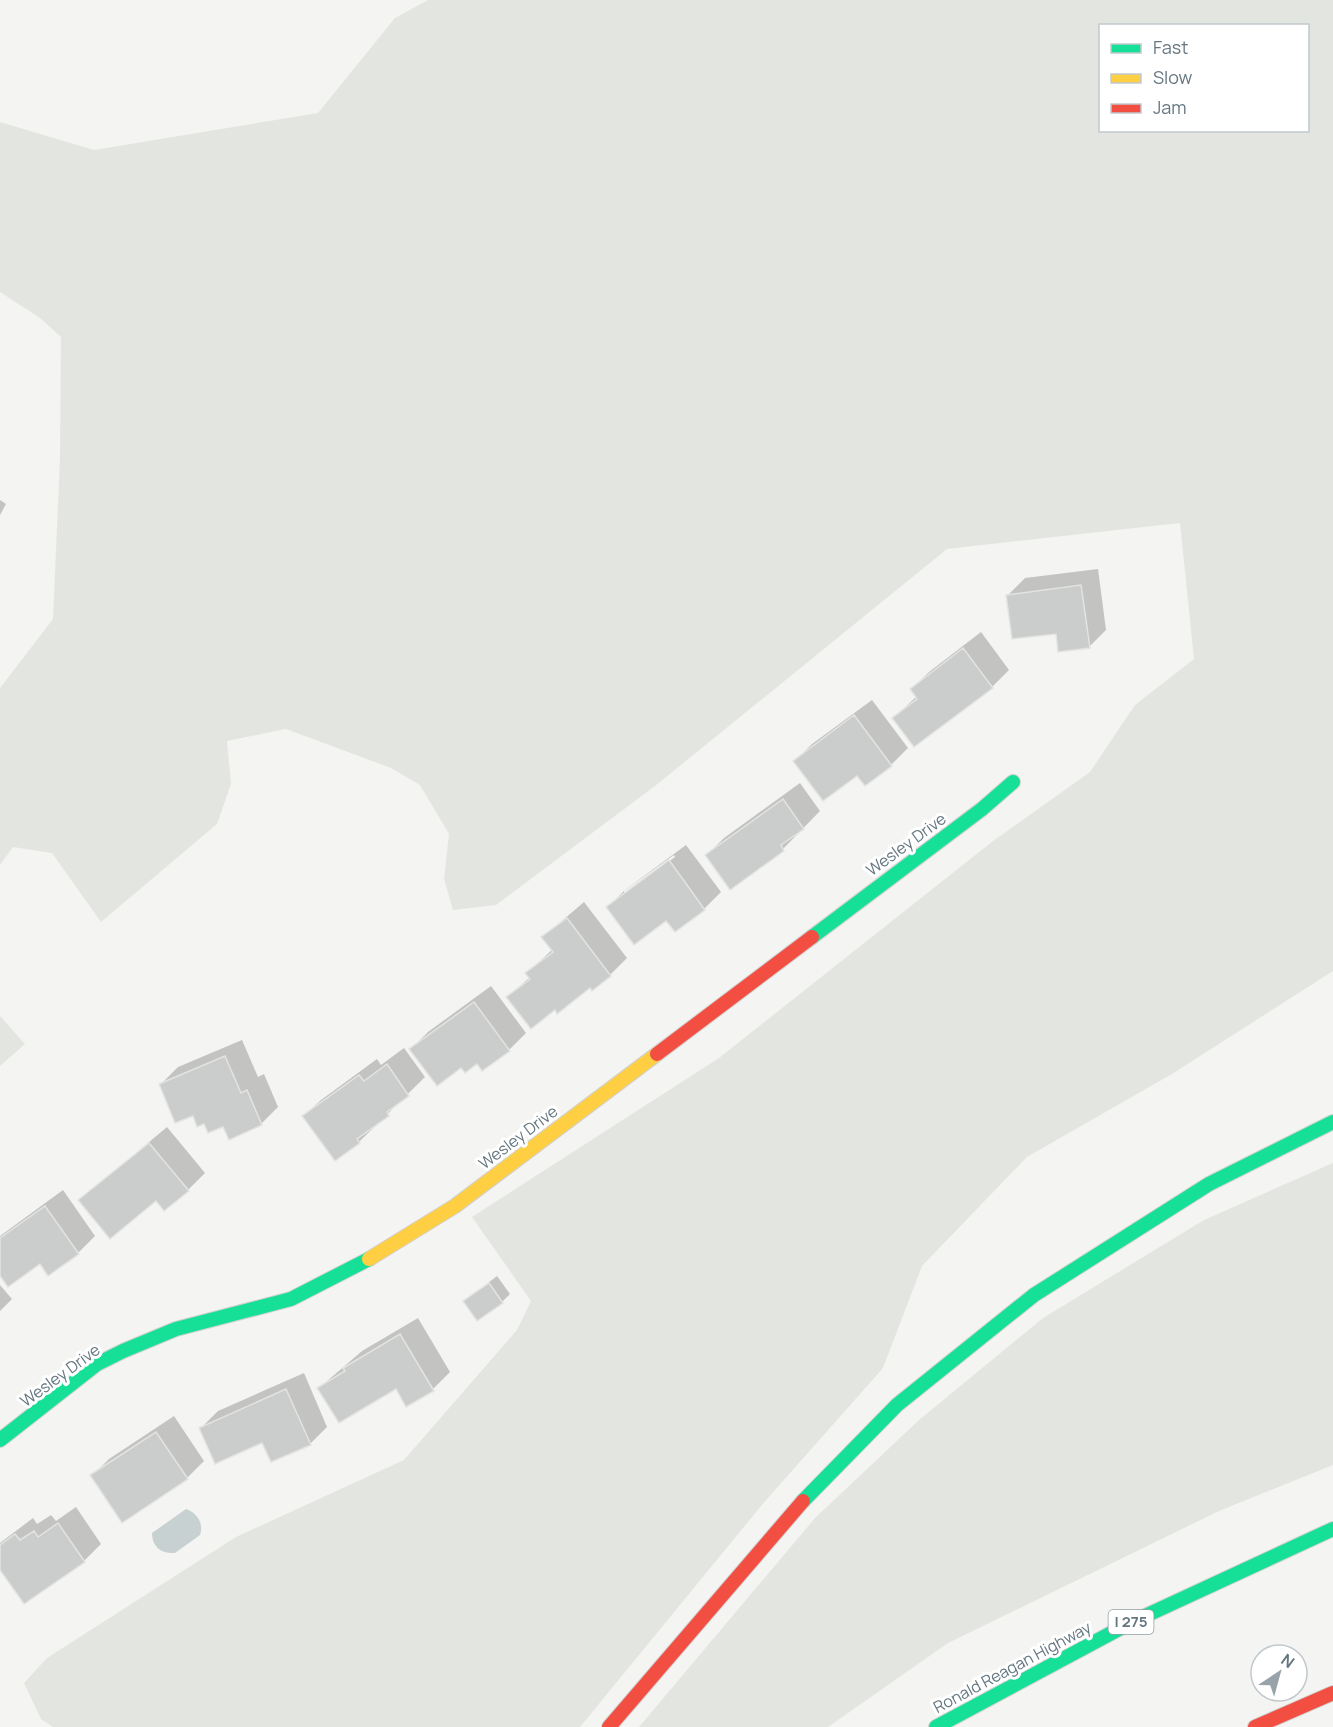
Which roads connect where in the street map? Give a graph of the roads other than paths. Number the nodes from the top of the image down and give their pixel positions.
1 (1014, 782) dead end
2 (1333, 1122) edge
3 (0, 1440) edge
4 (1333, 1529) edge
5 (1333, 1694) edge
6 (609, 1727) edge
7 (936, 1727) edge
8 (1255, 1727) edge

1 - 3 main road, Wesley Drive
2 - 6 main road
4 - 7 main road, Ronald Reagan Highway / I 275
5 - 8 main road

